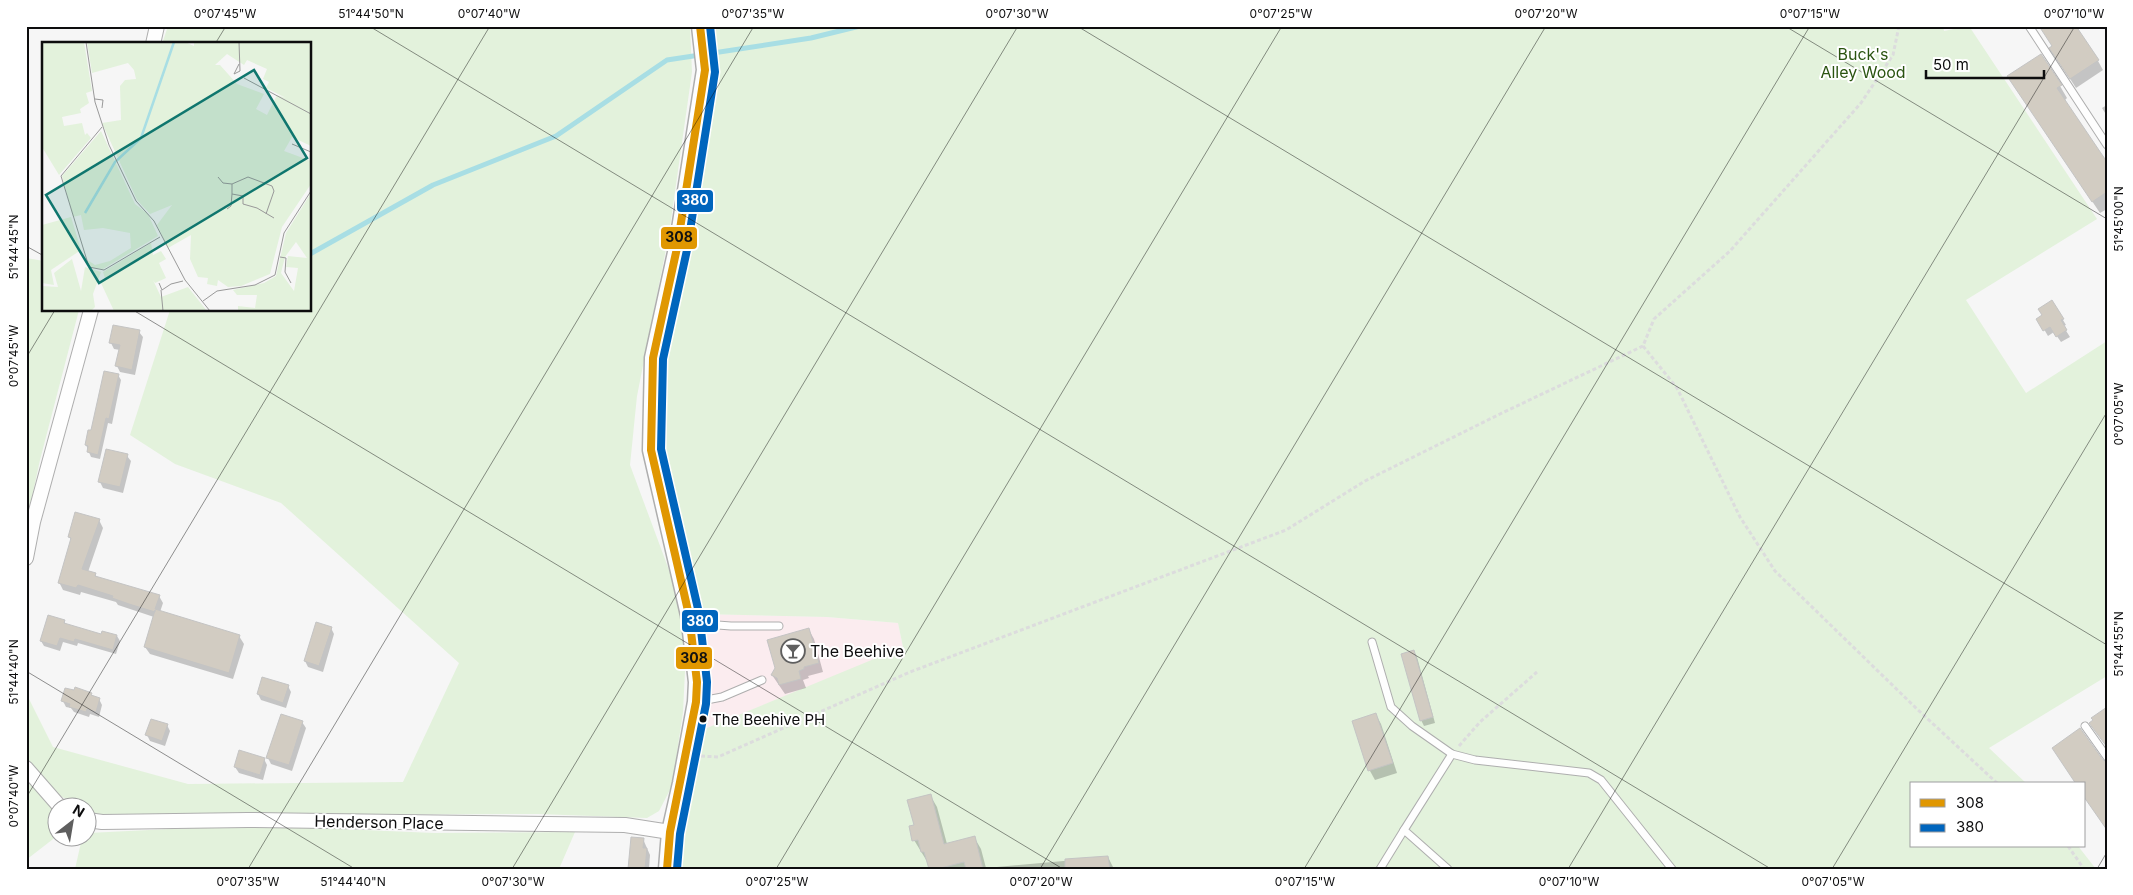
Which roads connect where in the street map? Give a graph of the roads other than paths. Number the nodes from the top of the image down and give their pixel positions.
1 (157, 26) edge
2 (700, 26) edge
3 (2029, 26) edge
4 (153, 42) edge
5 (2107, 145) edge
6 (91, 311) edge
7 (26, 558) edge
8 (690, 623) junction
9 (779, 626) dead end
10 (1372, 642) dead end
11 (762, 680) dead end
12 (696, 702) junction
13 (2085, 726) dead end
14 (1452, 754) junction
15 (2107, 757) edge
16 (26, 768) edge
17 (52, 798) edge
18 (98, 821) edge
19 (1404, 830) junction
20 (670, 832) junction
21 (667, 869) edge
22 (1380, 869) edge
23 (1448, 869) edge
24 (1672, 869) edge

1 - 4 street
2 - 8 street
3 - 5 lane
6 - 7 street
8 - 9 lane
8 - 12 street
10 - 14 lane
11 - 12 lane
12 - 20 street
13 - 15 lane
14 - 19 lane
14 - 24 lane
16 - 17 street
18 - 20 street, Henderson Place
19 - 22 lane
19 - 23 lane
20 - 21 street

